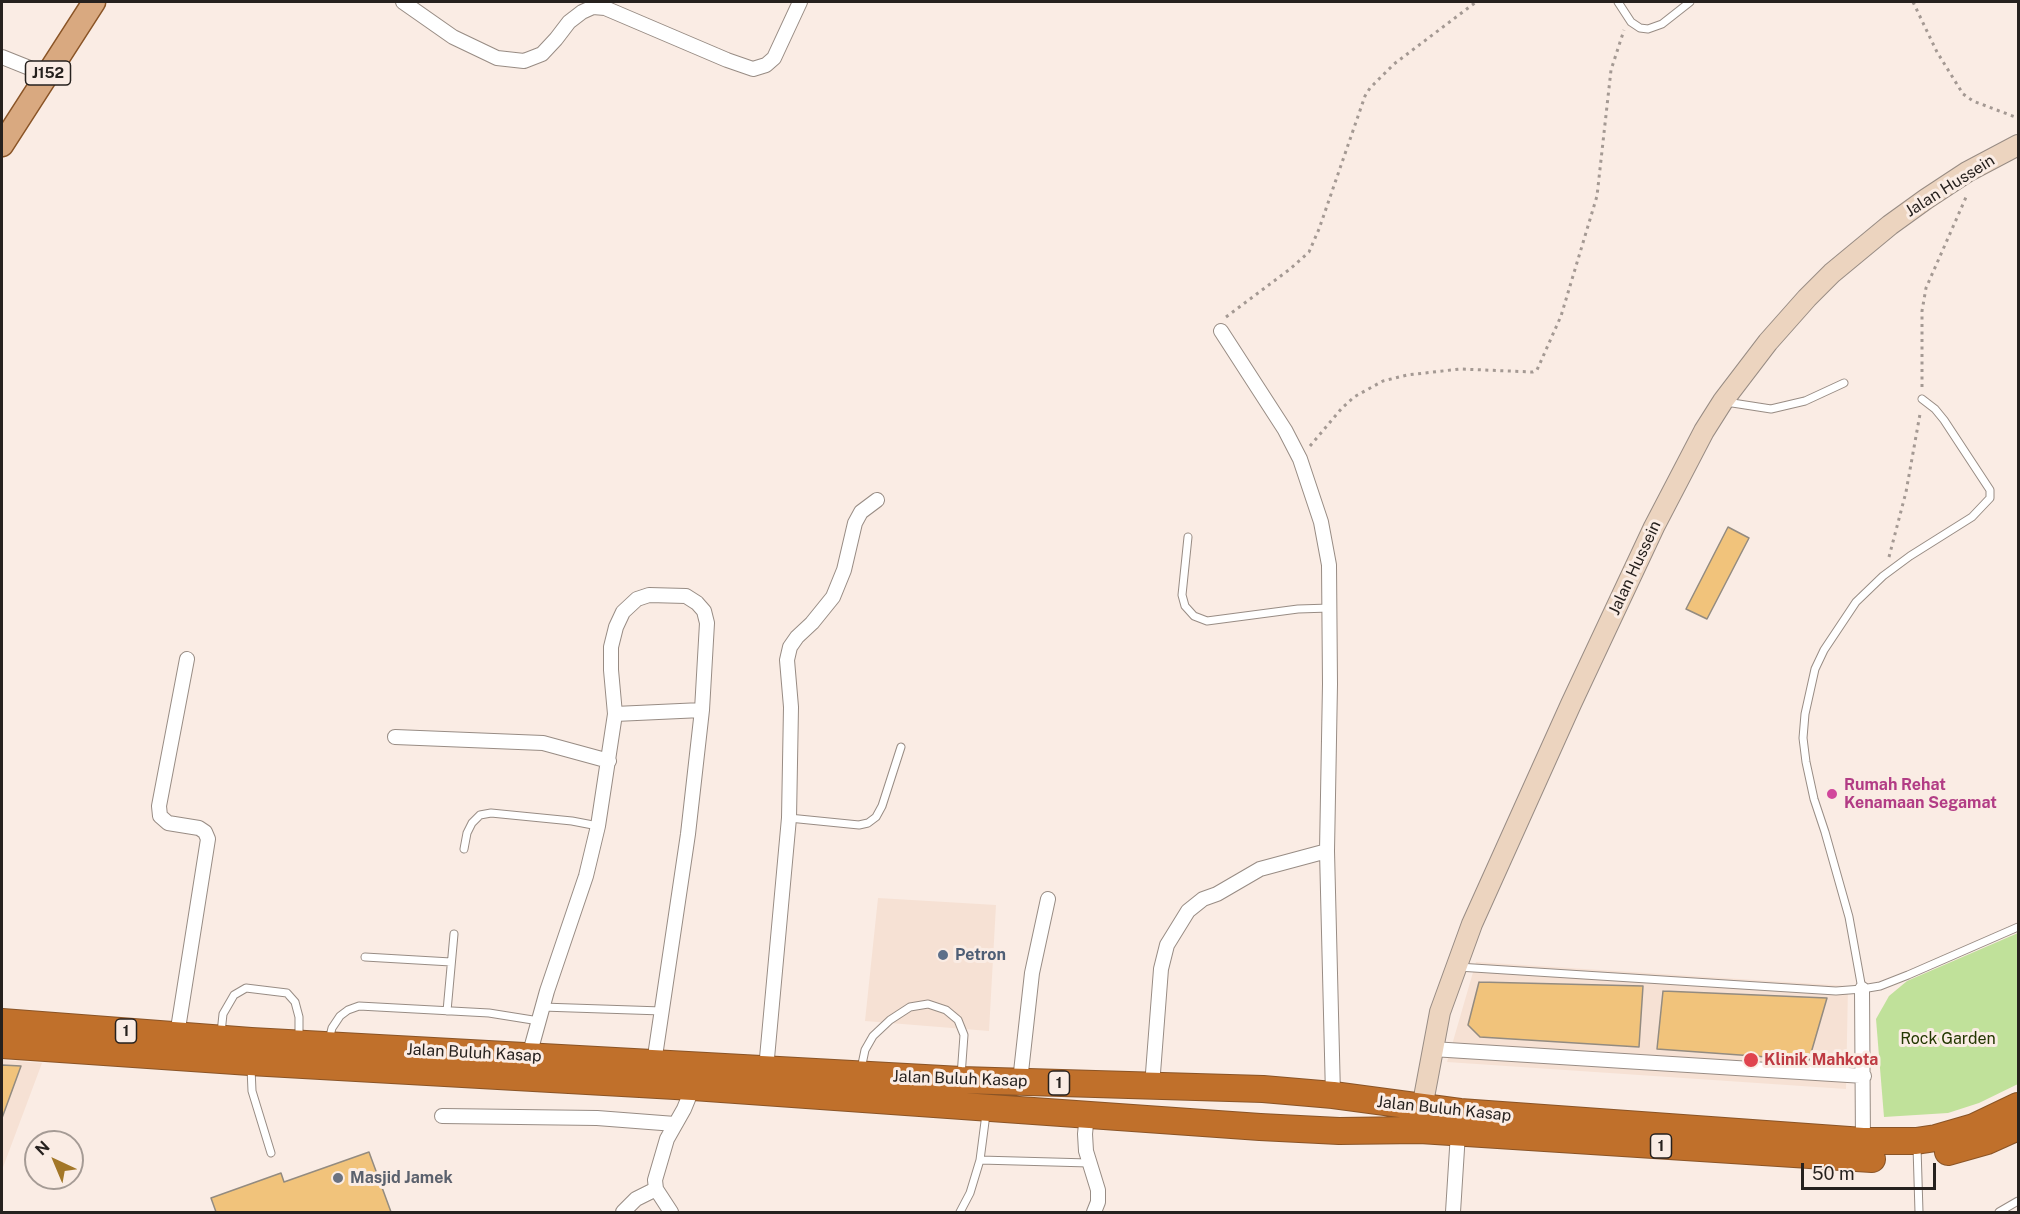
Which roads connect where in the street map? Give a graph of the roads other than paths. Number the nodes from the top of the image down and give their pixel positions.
1 (94, 2) edge
2 (403, 2) edge
3 (800, 2) edge
4 (1618, 2) edge
5 (1690, 2) edge
6 (2, 57) edge
7 (47, 75) junction
8 (2, 145) edge
9 (2019, 145) edge
10 (1221, 331) road end
11 (1844, 383) dead end
12 (1922, 399) road end
13 (1723, 401) junction
14 (877, 500) dead end
15 (1188, 537) dead end
16 (1330, 608) junction
17 (187, 659) dead end
18 (702, 710) junction
19 (615, 714) junction
20 (395, 737) dead end
21 (901, 747) dead end
22 (609, 761) junction
23 (789, 818) junction
24 (598, 826) junction
25 (464, 849) dead end
26 (1327, 851) junction
27 (1048, 899) dead end
28 (2019, 927) edge
29 (454, 934) dead end
30 (365, 957) dead end
31 (451, 962) junction
32 (1455, 967) junction
33 (1862, 989) junction
34 (447, 1011) junction
35 (662, 1011) junction
36 (540, 1014) junction
37 (2, 1022) edge
38 (177, 1035) junction
39 (220, 1038) junction
40 (299, 1043) junction
41 (2, 1045) edge
42 (328, 1045) junction
43 (1432, 1049) junction
44 (529, 1056) junction
45 (250, 1062) junction
46 (654, 1063) junction
47 (765, 1069) junction
48 (859, 1074) junction
49 (1864, 1076) junction
50 (961, 1080) junction
51 (1020, 1081) junction
52 (1152, 1086) junction
53 (693, 1087) junction
54 (1263, 1089) junction
55 (1334, 1095) junction
56 (2019, 1106) edge
57 (986, 1108) junction
58 (1422, 1108) junction
59 (1087, 1114) junction
60 (442, 1116) dead end
61 (675, 1124) junction
62 (1260, 1127) junction
63 (2019, 1127) edge
64 (1458, 1133) junction
65 (1917, 1149) junction
66 (1863, 1150) junction
67 (271, 1153) dead end
68 (980, 1160) junction
69 (1089, 1163) junction
70 (657, 1190) junction
71 (2018, 1201) edge
72 (623, 1212) edge
73 (671, 1212) edge
74 (960, 1212) edge
75 (1094, 1212) edge
76 (1453, 1212) edge
77 (1919, 1212) edge
78 (1999, 1212) edge
79 (2011, 1212) edge

1 - 7 main road, J152
2 - 3 street
4 - 5 lane
6 - 7 street
7 - 8 main road, J152
9 - 13 main road, Jalan Hussein
10 - 16 street
11 - 13 lane
12 - 33 lane
13 - 32 main road, Jalan Hussein
14 - 23 street
15 - 16 lane
16 - 26 street
17 - 38 street
18 - 19 street
18 - 19 street
18 - 35 street
19 - 22 street
20 - 22 street
21 - 23 lane
22 - 24 street
23 - 47 street
24 - 25 lane
24 - 36 street
26 - 52 street
26 - 55 street
27 - 51 street
28 - 33 lane
29 - 31 lane
30 - 31 lane
31 - 34 lane
32 - 33 lane
32 - 43 main road, Jalan Hussein
33 - 49 street
34 - 36 lane
34 - 42 lane
35 - 36 lane
35 - 46 street
36 - 44 street
37 - 38 highway, Jalan Buluh Kasap / 1
38 - 39 highway, Jalan Buluh Kasap / 1
39 - 40 highway, Jalan Buluh Kasap / 1
39 - 40 lane
40 - 42 highway, Jalan Buluh Kasap / 1
41 - 45 highway, Jalan Buluh Kasap / 1
42 - 44 highway, Jalan Buluh Kasap / 1
43 - 49 street
43 - 58 main road, Jalan Hussein
44 - 46 highway, Jalan Buluh Kasap / 1
45 - 53 highway, Jalan Buluh Kasap / 1
45 - 67 lane
46 - 47 highway, Jalan Buluh Kasap / 1
47 - 48 highway, Jalan Buluh Kasap / 1
48 - 50 highway, Jalan Buluh Kasap / 1
48 - 50 lane
49 - 66 street
50 - 51 highway, Jalan Buluh Kasap / 1
51 - 52 highway, Jalan Buluh Kasap / 1
52 - 54 highway, Jalan Buluh Kasap / 1
53 - 57 highway, Jalan Buluh Kasap / 1
53 - 61 street
54 - 55 highway, Jalan Buluh Kasap / 1
54 - 62 highway
55 - 58 highway, Jalan Buluh Kasap / 1
56 - 65 highway, Jalan Buluh Kasap / 1
57 - 59 highway, Jalan Buluh Kasap / 1
57 - 68 lane
58 - 66 highway, Jalan Buluh Kasap / 1
59 - 62 highway, Jalan Buluh Kasap / 1
59 - 69 street
60 - 61 street
61 - 70 street
62 - 64 highway, Jalan Buluh Kasap / 1
63 - 65 highway, Jalan Buluh Kasap / 1
64 - 66 highway, Jalan Buluh Kasap / 1
64 - 76 street
65 - 66 highway, Jalan Buluh Kasap / 1
65 - 77 lane
68 - 69 lane
68 - 74 lane
69 - 75 street
70 - 72 street
70 - 73 street
71 - 78 lane
71 - 79 lane

